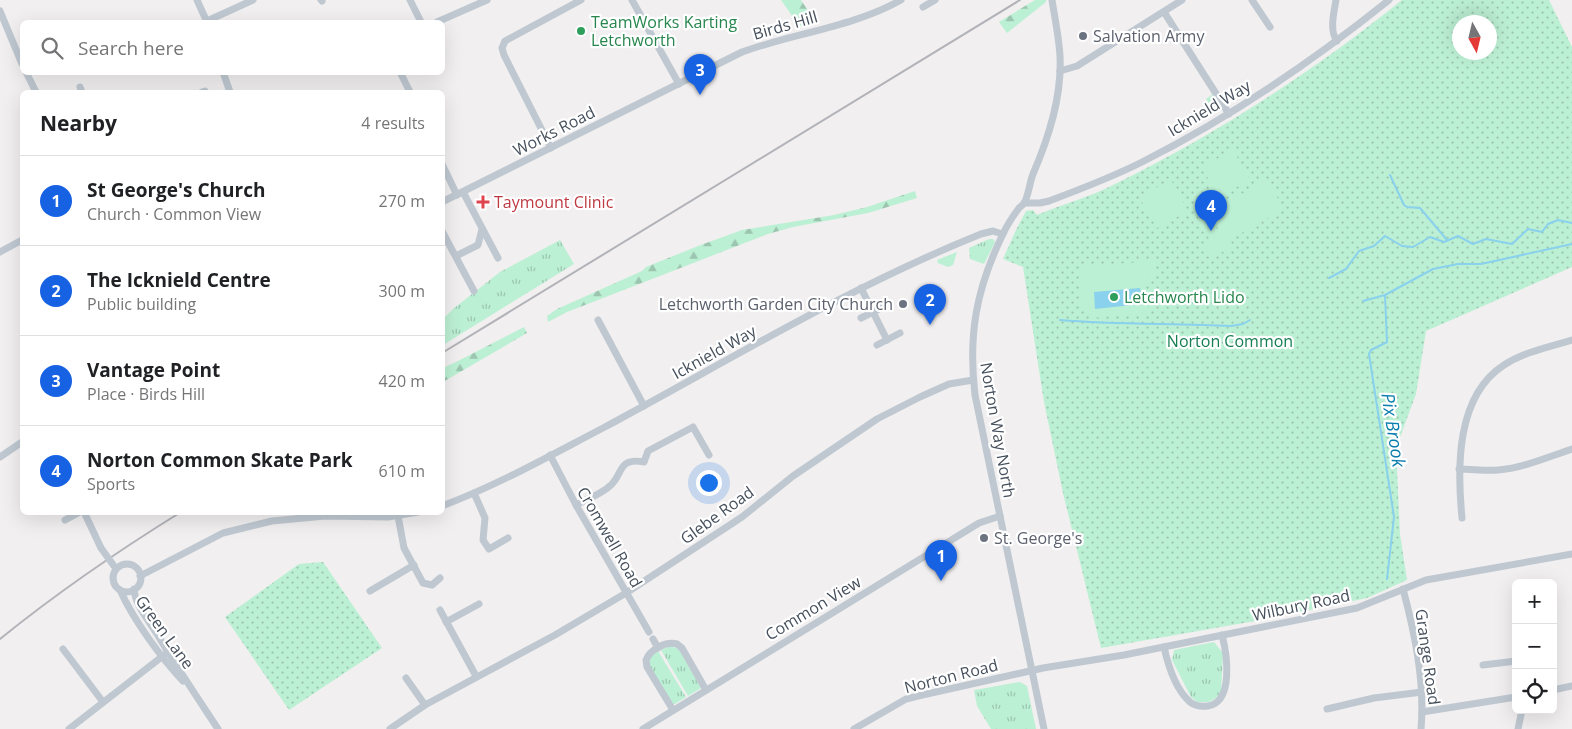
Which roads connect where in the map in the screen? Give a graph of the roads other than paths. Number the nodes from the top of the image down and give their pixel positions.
1 (197, 0) edge
2 (253, 0) edge
3 (410, 0) edge
4 (487, 0) edge
5 (581, 0) edge
6 (632, 0) edge
7 (902, 0) edge
8 (935, 0) edge
9 (1052, 0) edge
10 (1182, 0) edge
11 (1252, 0) edge
12 (1336, 0) edge
13 (1389, 0) edge
14 (923, 7) dead end
15 (0, 11) edge
16 (1164, 12) junction
17 (206, 20) edge
18 (211, 20) edge
19 (420, 20) edge
20 (442, 20) edge
21 (1270, 27) dead end
22 (1337, 41) junction
23 (20, 59) edge
24 (1060, 71) junction
25 (28, 75) edge
26 (224, 75) edge
27 (402, 75) edge
28 (679, 84) junction
29 (35, 90) edge
30 (229, 90) edge
31 (409, 90) edge
32 (1229, 114) junction
33 (551, 148) junction
34 (445, 169) edge
35 (460, 193) junction
36 (445, 200) edge
37 (1025, 202) junction
38 (482, 229) junction
39 (1002, 234) junction
40 (445, 236) edge
41 (20, 241) edge
42 (0, 252) edge
43 (456, 256) junction
44 (498, 258) dead end
45 (861, 288) junction
46 (474, 291) dead end
47 (887, 305) dead end
48 (873, 312) junction
49 (861, 318) dead end
50 (598, 320) dead end
51 (900, 333) dead end
52 (887, 340) junction
53 (1572, 340) edge
54 (877, 345) dead end
55 (973, 380) junction
56 (644, 406) junction
57 (20, 443) edge
58 (1572, 449) edge
59 (550, 455) junction
60 (709, 455) dead end
61 (0, 457) edge
62 (1459, 469) junction
63 (474, 493) junction
64 (445, 505) edge
65 (576, 506) junction
66 (74, 515) edge
67 (85, 515) edge
68 (403, 515) edge
69 (398, 516) junction
70 (1000, 516) junction
71 (1462, 518) dead end
72 (65, 520) dead end
73 (508, 538) dead end
74 (1572, 554) edge
75 (414, 565) junction
76 (115, 567) junction
77 (140, 576) junction
78 (440, 578) dead end
79 (134, 589) junction
80 (1403, 589) junction
81 (120, 590) junction
82 (370, 591) dead end
83 (626, 593) junction
84 (479, 604) dead end
85 (440, 610) dead end
86 (446, 622) junction
87 (1222, 635) junction
88 (1164, 646) junction
89 (658, 648) junction
90 (63, 649) dead end
91 (164, 654) junction
92 (1512, 661) edge
93 (1483, 665) dead end
94 (1031, 670) junction
95 (476, 676) junction
96 (406, 678) dead end
97 (1572, 686) edge
98 (1557, 689) edge
99 (706, 690) junction
100 (1422, 692) junction
101 (1512, 698) edge
102 (103, 702) junction
103 (425, 705) junction
104 (1327, 709) dead end
105 (672, 710) junction
106 (1422, 712) junction
107 (1521, 714) edge
108 (69, 729) edge
109 (218, 729) edge
110 (390, 729) edge
111 (642, 729) edge
112 (854, 729) edge
113 (1044, 729) edge
114 (1421, 729) edge
115 (1518, 729) edge

1 - 17 street
2 - 18 street
3 - 19 street
4 - 20 street
5 - 33 street
6 - 28 street
7 - 28 street, Birds Hill
8 - 14 street
9 - 24 street, Norton Way North
10 - 16 street
11 - 21 street
12 - 22 street
13 - 22 street, Icknield Way
15 - 23 street
16 - 24 street
16 - 32 street
22 - 32 street, Icknield Way
24 - 37 street, Norton Way North
25 - 29 street
26 - 30 street
27 - 31 street
28 - 33 street, Works Road
32 - 37 street, Icknield Way
33 - 35 street, Works Road
34 - 35 street
35 - 36 street, Works Road
35 - 38 street
37 - 39 street, Norton Way North
38 - 43 street
38 - 44 street
39 - 45 street, Icknield Way
39 - 55 street, Norton Way North
40 - 43 street
41 - 42 street
43 - 46 street
45 - 48 street
45 - 56 street, Icknield Way
47 - 48 street
48 - 49 street
48 - 52 street
50 - 56 street
51 - 52 street
52 - 54 street
53 - 62 street
55 - 70 street, Norton Way North
55 - 83 street, Glebe Road
56 - 59 street, Icknield Way
57 - 61 street
58 - 62 street
59 - 63 street, Icknield Way
59 - 65 street, Cromwell Road
60 - 65 street
62 - 71 street
63 - 64 street, Icknield Way
63 - 73 street
65 - 83 street, Cromwell Road
66 - 72 street
67 - 76 street, Green Lane, bridge
68 - 69 street
69 - 75 street
69 - 77 street
70 - 94 street, Norton Way North
70 - 99 street, Common View
74 - 80 street, Wilbury Road
75 - 78 street
75 - 82 street
76 - 77 street, Green Lane
76 - 81 street, Green Lane
77 - 79 street, Green Lane
79 - 81 street, Green Lane
79 - 91 street, Green Lane
80 - 87 street, Wilbury Road
80 - 100 street, Grange Road
81 - 91 street, Green Lane
83 - 89 street, Cromwell Road
83 - 95 street, Glebe Road
84 - 86 street
85 - 86 street
86 - 95 street
87 - 88 street, Wilbury Road
87 - 88 street
88 - 94 street, Wilbury Road
89 - 99 street
89 - 105 street
90 - 102 street
91 - 102 street
91 - 109 street, Green Lane
92 - 93 street
94 - 112 street, Norton Road
94 - 113 street, Norton Way North
95 - 103 street, Glebe Road
96 - 103 street
97 - 98 street
99 - 105 street, Common View
100 - 104 street
100 - 106 street, Grange Road
101 - 106 street
102 - 108 street
103 - 110 street, Glebe Road
105 - 111 street, Common View
106 - 114 street, Grange Road
107 - 115 street

